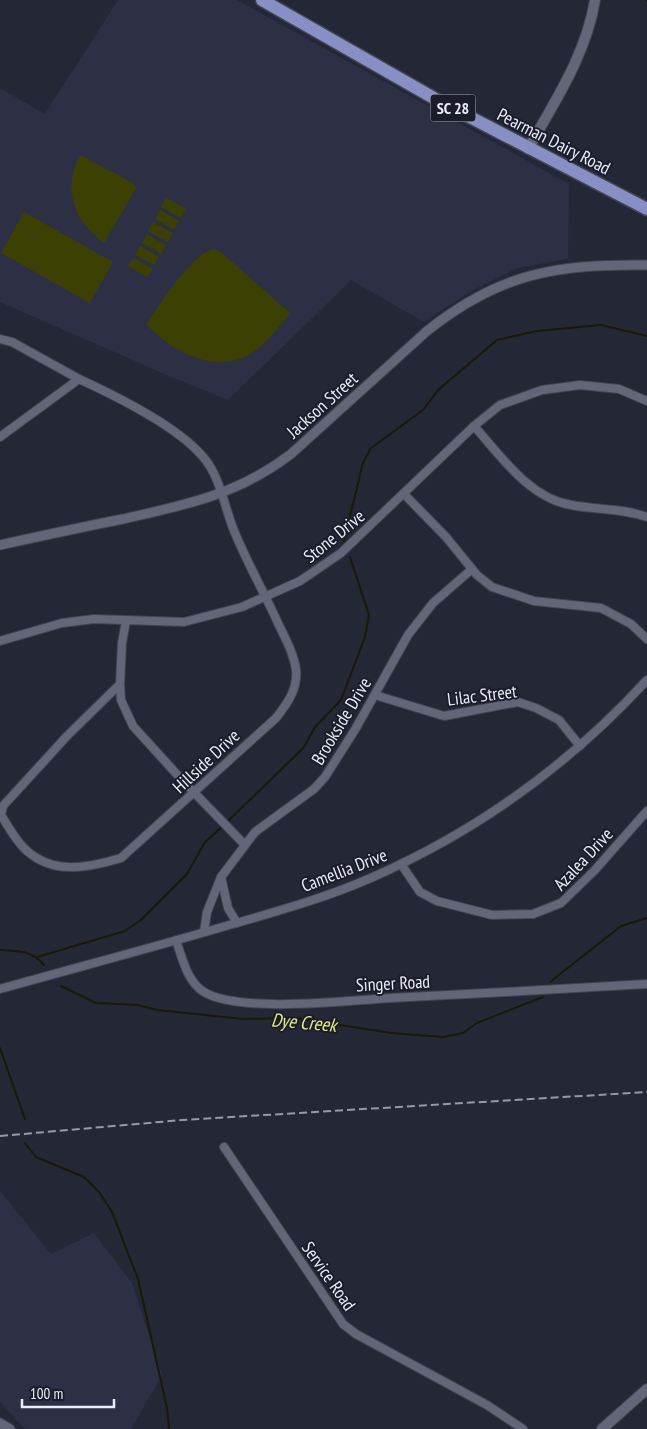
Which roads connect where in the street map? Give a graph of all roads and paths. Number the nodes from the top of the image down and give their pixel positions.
1 (262, 0) edge
2 (595, 0) edge
3 (528, 149) junction
4 (647, 209) edge
5 (647, 265) edge
6 (0, 339) edge
7 (79, 379) junction
8 (647, 401) edge
9 (474, 426) junction
10 (0, 437) edge
11 (404, 494) junction
12 (221, 495) junction
13 (647, 517) edge
14 (0, 545) edge
15 (472, 569) junction
16 (266, 596) junction
17 (126, 621) junction
18 (647, 639) edge
19 (0, 641) edge
20 (647, 680) edge
21 (120, 684) junction
22 (375, 695) junction
23 (580, 746) junction
24 (194, 792) junction
25 (647, 811) edge
26 (244, 844) junction
27 (401, 864) junction
28 (221, 876) junction
29 (237, 923) junction
30 (204, 932) junction
31 (176, 940) junction
32 (647, 984) edge
33 (0, 990) edge
34 (224, 1147) dead end
35 (647, 1389) edge
36 (0, 1422) edge
37 (10, 1429) edge
38 (523, 1429) edge
39 (602, 1429) edge

1 - 3 highway, Pearman Dairy Road / SC 28
2 - 3 main road
3 - 4 highway, Pearman Dairy Road / SC 28
5 - 12 street, Jackson Street
6 - 7 street, Hillside Drive
7 - 10 street
7 - 12 street, Hillside Drive
8 - 9 street, Stone Drive
9 - 11 street, Stone Drive
9 - 13 street
11 - 15 street
11 - 16 street, Stone Drive
12 - 14 street, Jackson Street
12 - 16 street, Hillside Drive
15 - 18 street
15 - 22 street, Brookside Drive
16 - 17 street, Stone Drive
16 - 24 street, Hillside Drive
17 - 19 street, Stone Drive
17 - 21 street
20 - 23 street, Camellia Drive
21 - 24 street
21 - 24 street, Hillside Drive
22 - 23 street, Lilac Street
22 - 26 street, Brookside Drive
23 - 27 street, Camellia Drive
24 - 26 street
25 - 27 street, Azalea Drive
26 - 28 street, Brookside Drive
27 - 29 street, Camellia Drive
28 - 29 street
28 - 30 street, Brookside Drive
29 - 30 street, Camellia Drive
30 - 31 street, Camellia Drive
31 - 32 street, Singer Road
31 - 33 street, Camellia Drive
34 - 38 street, Service Road
35 - 39 main road
36 - 37 street

